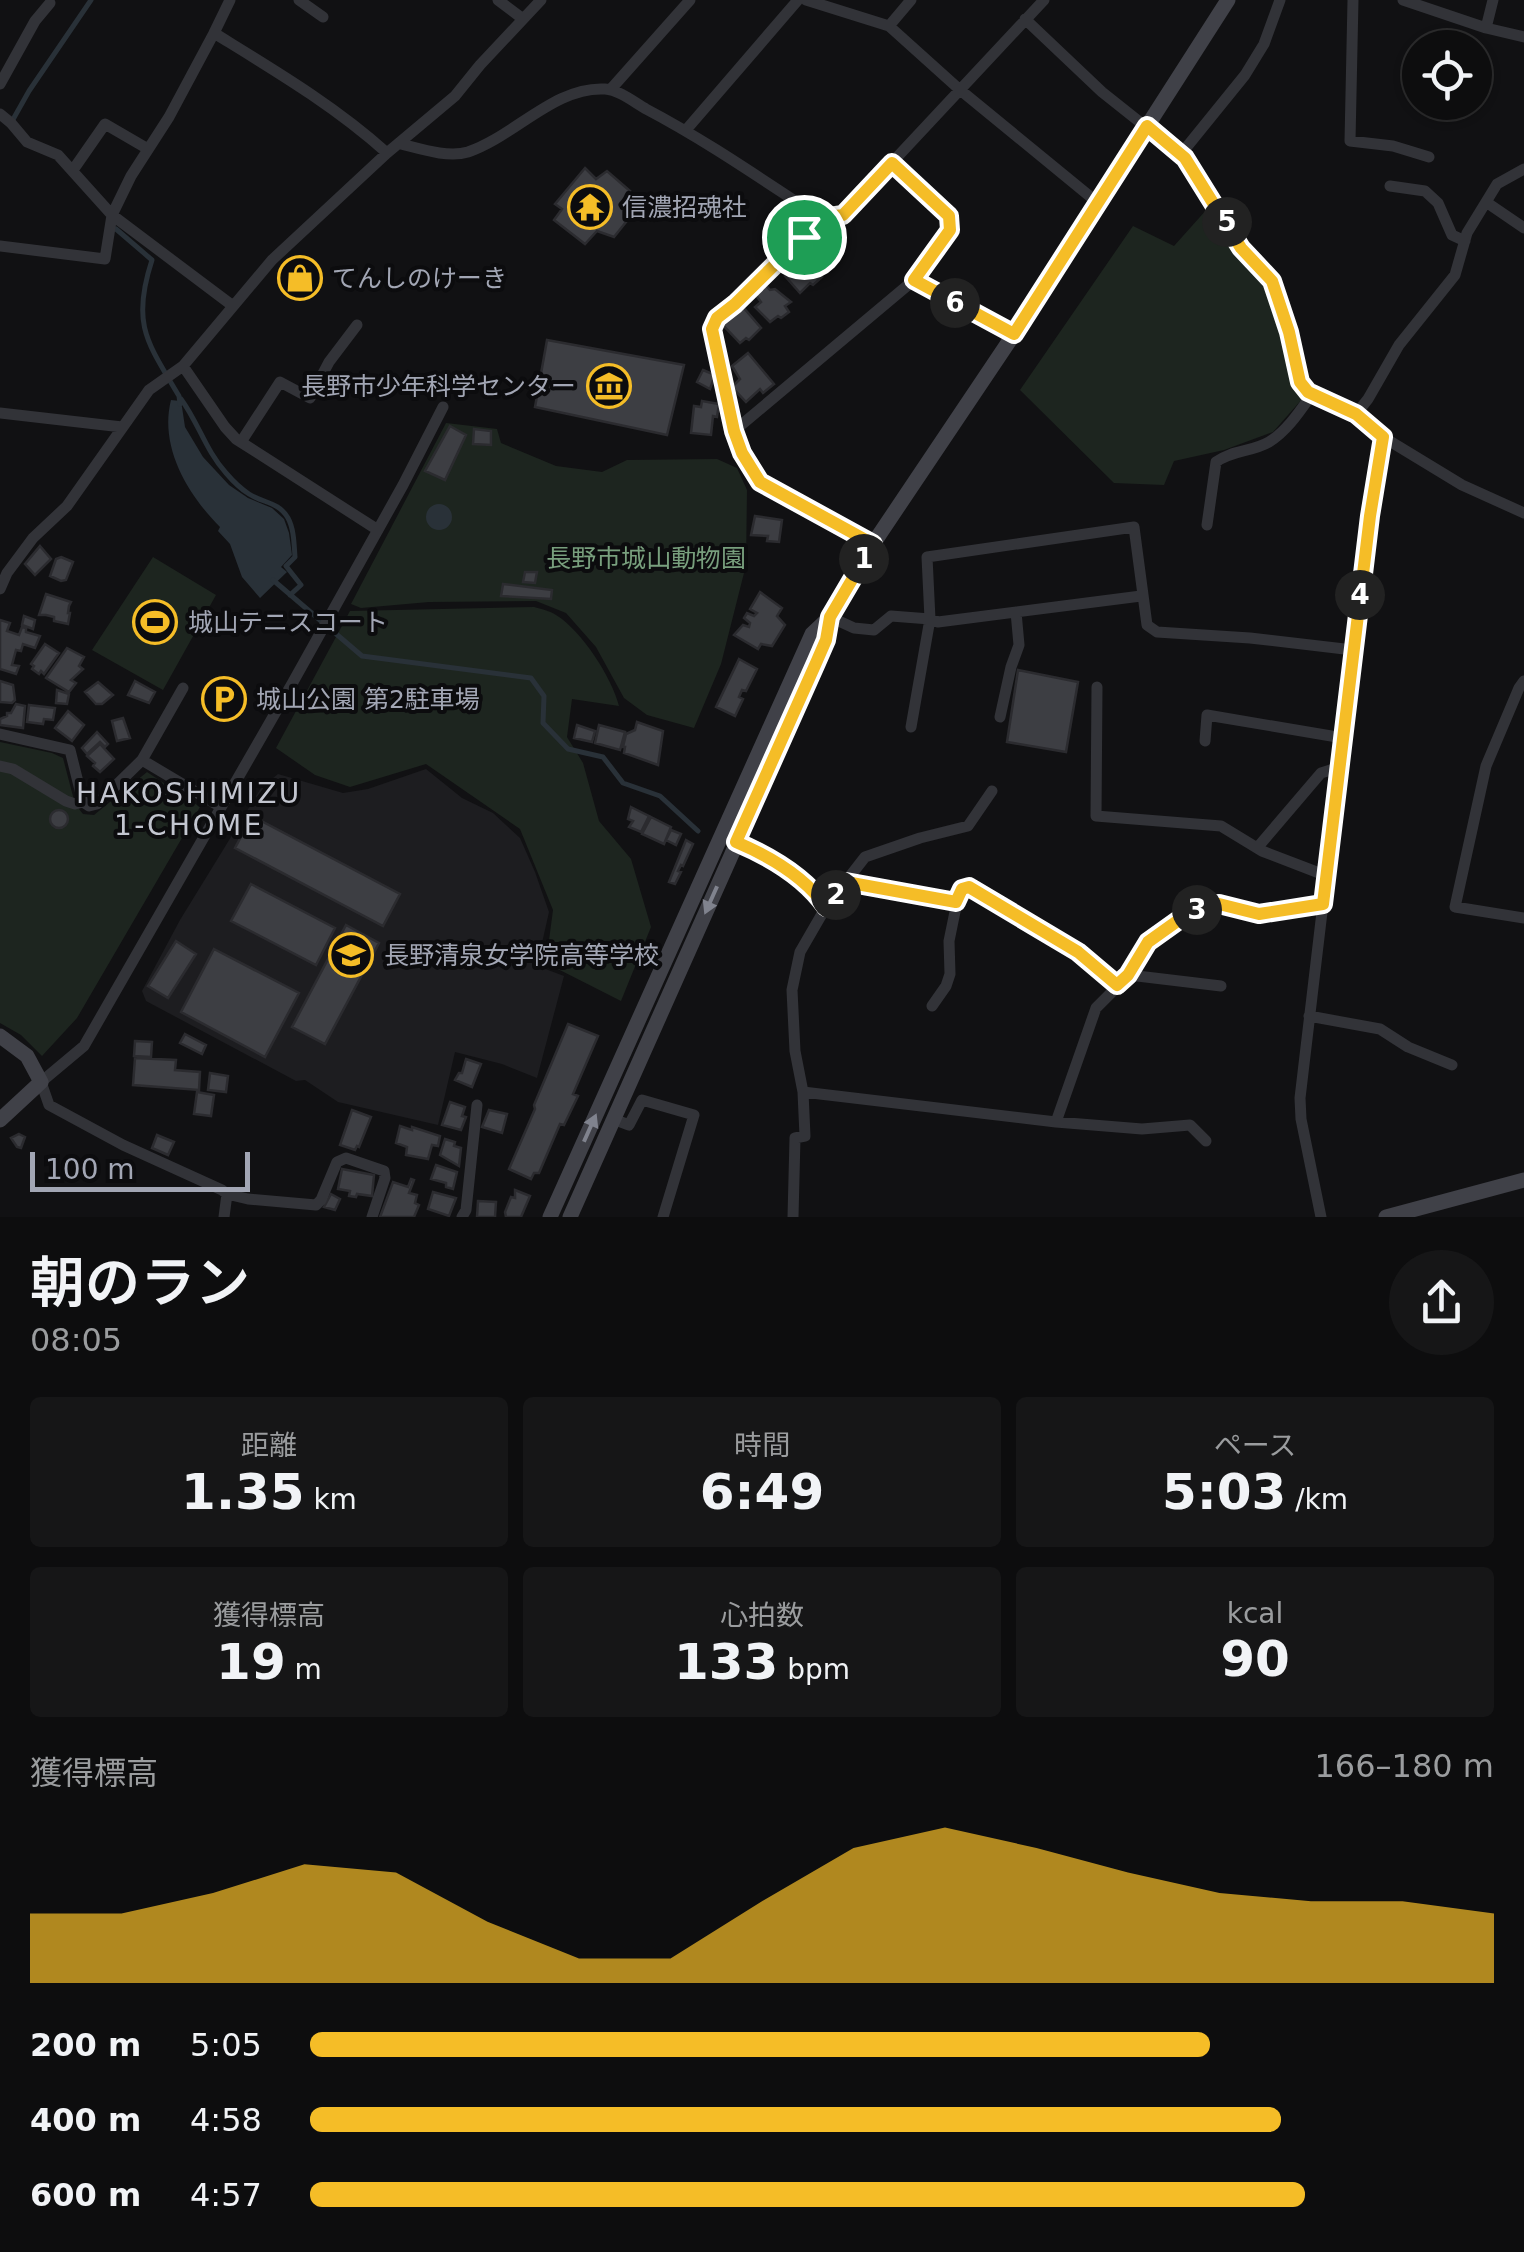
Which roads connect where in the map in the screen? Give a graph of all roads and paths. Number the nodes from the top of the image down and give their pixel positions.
1 (230, 0) edge
2 (299, 0) edge
3 (498, 0) edge
4 (542, 0) edge
5 (690, 0) edge
6 (798, 0) edge
7 (806, 0) edge
8 (911, 0) edge
9 (1044, 0) edge
10 (1228, 0) edge
11 (1280, 0) edge
12 (1353, 0) edge
13 (1403, 0) edge
14 (1493, 0) edge
15 (50, 3) dead end
16 (324, 18) dead end
17 (1025, 19) junction
18 (523, 20) junction
19 (889, 26) junction
20 (1486, 28) junction
21 (214, 33) junction
22 (1524, 38) edge
23 (0, 84) edge
24 (959, 88) junction
25 (611, 89) junction
26 (0, 114) edge
27 (1147, 126) junction
28 (686, 130) junction
29 (401, 144) junction
30 (148, 150) junction
31 (388, 154) junction
32 (1181, 154) junction
33 (1429, 157) dead end
34 (892, 163) junction
35 (1524, 169) edge
36 (73, 170) junction
37 (1390, 186) dead end
38 (1486, 202) junction
39 (1098, 203) junction
40 (112, 214) junction
41 (822, 218) junction
42 (1524, 228) edge
43 (1465, 241) junction
44 (0, 246) edge
45 (914, 280) junction
46 (232, 306) junction
47 (357, 325) dead end
48 (1014, 334) junction
49 (183, 366) junction
50 (1312, 394) junction
51 (443, 407) dead end
52 (0, 414) edge
53 (1356, 414) junction
54 (122, 428) junction
55 (734, 431) junction
56 (1383, 437) junction
57 (241, 442) junction
58 (1524, 513) edge
59 (1207, 525) dead end
60 (378, 530) junction
61 (873, 544) junction
62 (4, 572) edge
63 (0, 589) edge
64 (1141, 596) junction
65 (1016, 612) junction
66 (830, 617) junction
67 (930, 620) junction
68 (1353, 650) junction
69 (1524, 682) edge
70 (1096, 687) dead end
71 (183, 688) dead end
72 (1518, 705) edge
73 (1000, 717) dead end
74 (911, 726) dead end
75 (0, 734) edge
76 (1343, 738) junction
77 (1205, 740) dead end
78 (142, 760) junction
79 (0, 766) edge
80 (1340, 767) junction
81 (992, 792) dead end
82 (83, 802) junction
83 (222, 807) junction
84 (736, 842) junction
85 (1257, 848) junction
86 (1326, 876) junction
87 (846, 882) junction
88 (956, 902) junction
89 (1323, 904) junction
90 (826, 907) junction
91 (1524, 918) edge
92 (1128, 975) junction
93 (1117, 985) junction
94 (1221, 986) dead end
95 (932, 1006) dead end
96 (1310, 1016) junction
97 (0, 1036) edge
98 (1452, 1065) dead end
99 (41, 1082) junction
100 (803, 1092) junction
101 (478, 1105) dead end
102 (614, 1119) junction
103 (0, 1120) edge
104 (1056, 1122) junction
105 (1206, 1141) dead end
106 (1524, 1180) edge
107 (227, 1194) junction
108 (224, 1217) edge
109 (372, 1217) edge
110 (462, 1217) edge
111 (550, 1217) edge
112 (570, 1217) edge
113 (664, 1217) edge
114 (793, 1217) edge
115 (1321, 1217) edge
116 (1386, 1217) edge

1 - 21 street
2 - 16 street
3 - 18 street
4 - 18 street
5 - 25 street
6 - 28 street
7 - 19 street
8 - 19 street
9 - 17 street
10 - 27 street
11 - 32 street
12 - 33 street
13 - 20 street
14 - 20 street
15 - 23 street
17 - 24 street
17 - 27 street
18 - 29 street
19 - 24 street
20 - 22 street
21 - 30 street
21 - 31 street
24 - 34 street
24 - 39 street
25 - 28 street
25 - 29 street
26 - 36 street
27 - 32 street
27 - 39 street
28 - 41 street
29 - 31 street
30 - 36 street
30 - 40 street
31 - 46 street
32 - 50 street
34 - 41 street
34 - 45 street
35 - 38 street
36 - 40 street
37 - 43 street
38 - 42 street
38 - 43 street
39 - 48 street
40 - 44 street
40 - 46 street
41 - 55 street
43 - 53 street
45 - 48 street
45 - 55 street
46 - 49 street
47 - 57 street
48 - 61 street
49 - 54 street
49 - 57 street
50 - 53 street
50 - 59 street
51 - 60 street
52 - 54 street
53 - 56 street
54 - 62 street
55 - 61 street
56 - 58 street
56 - 68 street
57 - 60 street
60 - 83 street
61 - 66 street
62 - 63 street
64 - 65 street
64 - 67 street
64 - 68 street
65 - 67 street
65 - 73 street
66 - 67 street
66 - 84 street
111 -> 66 street
67 - 74 street
68 - 76 street
69 - 72 street
70 - 85 street
71 - 78 street
72 - 91 street
75 - 82 street
76 - 77 street
76 - 80 street
78 - 82 street
78 - 83 street
79 - 82 street
80 - 85 street
80 - 86 street
81 - 87 street
83 - 99 street
84 - 90 street
84 -> 102 street
85 - 86 street
86 - 89 street
87 - 88 street
87 - 90 street
88 - 93 street
88 - 95 street
89 - 92 street
89 - 96 street
90 - 100 street
92 - 93 street
92 - 94 street
93 - 104 street
96 - 98 street
96 - 115 street
97 - 99 street
99 - 103 street
99 - 107 street
100 - 104 street
100 - 114 street
101 - 110 street
102 - 112 street
102 - 113 street
104 - 105 street
106 - 116 street
107 - 108 street
107 - 109 street

